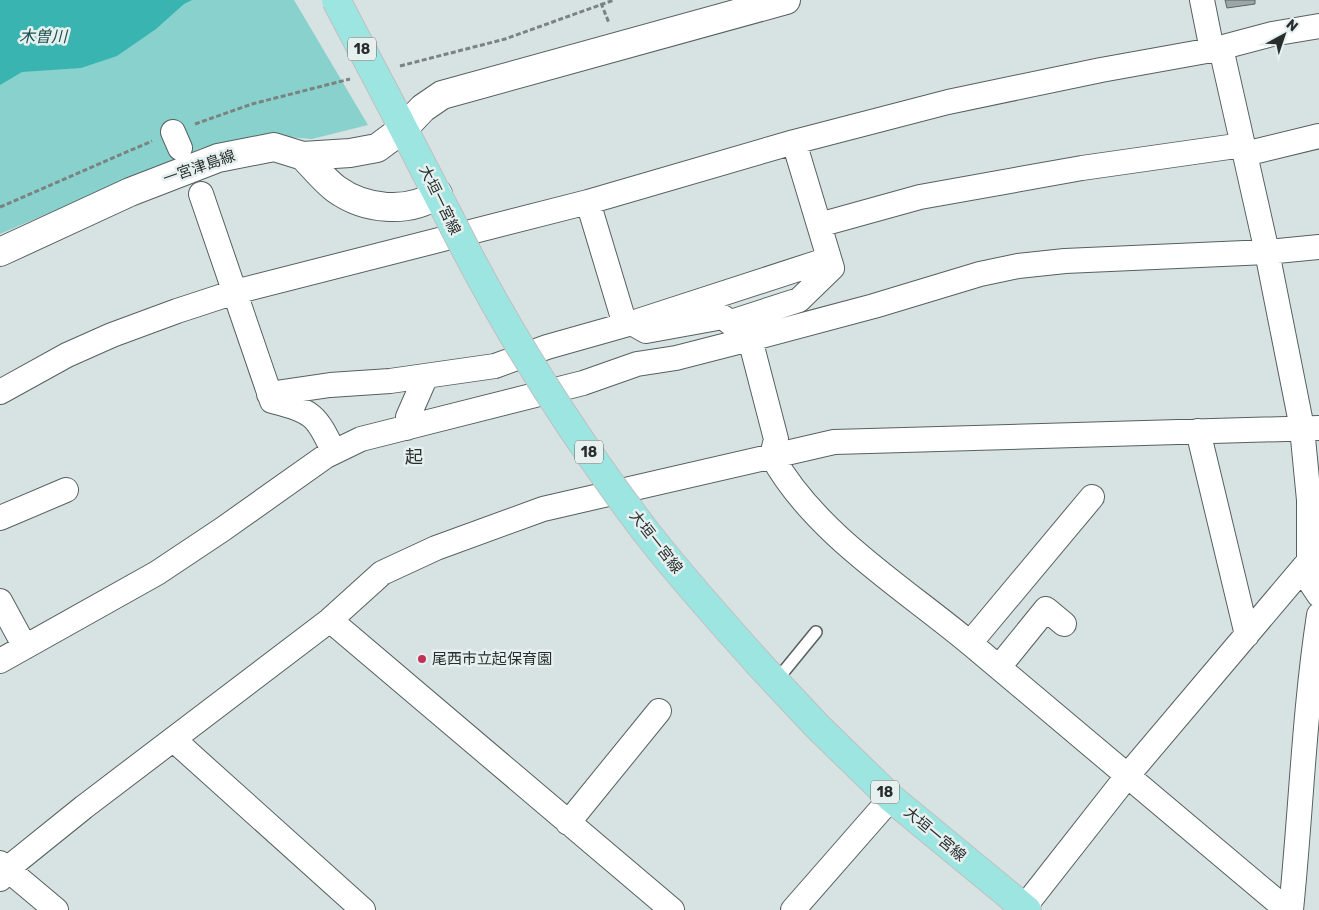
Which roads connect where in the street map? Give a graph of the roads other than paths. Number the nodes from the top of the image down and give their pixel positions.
1 (336, 0) edge
2 (786, 0) edge
3 (1202, 0) edge
4 (1319, 26) edge
5 (1216, 49) junction
6 (404, 128) junction
7 (1319, 136) edge
8 (794, 142) junction
9 (1244, 149) junction
10 (303, 156) junction
11 (200, 194) dead end
12 (438, 194) junction
13 (588, 202) junction
14 (819, 225) junction
15 (1319, 247) edge
16 (0, 252) edge
17 (1267, 252) junction
18 (830, 259) junction
19 (235, 292) junction
20 (731, 322) junction
21 (632, 324) junction
22 (750, 340) junction
23 (426, 376) junction
24 (0, 392) edge
25 (269, 394) junction
26 (407, 428) junction
27 (1310, 428) edge
28 (1198, 432) junction
29 (334, 452) junction
30 (772, 456) junction
31 (66, 490) dead end
32 (1092, 497) dead end
33 (0, 518) edge
34 (1309, 560) junction
35 (1319, 595) edge
36 (0, 601) edge
37 (1319, 615) edge
38 (330, 620) junction
39 (1064, 624) dead end
40 (816, 632) dead end
41 (1247, 635) junction
42 (970, 643) junction
43 (24, 647) junction
44 (0, 661) edge
45 (999, 667) junction
46 (767, 673) junction
47 (659, 711) dead end
48 (174, 740) junction
49 (1128, 774) junction
50 (891, 798) junction
51 (568, 823) junction
52 (2, 871) edge
53 (1025, 909) edge
54 (56, 910) edge
55 (363, 910) edge
56 (672, 910) edge
57 (793, 910) edge
58 (1289, 910) edge

1 - 6 main road, 大垣一宮線 / 18, bridge
2 - 6 main road, 一宮津島線
3 - 5 street
4 - 5 street
5 - 8 street
5 - 9 street
6 - 10 main road, 一宮津島線
6 - 12 main road, 大垣一宮線 / 18
7 - 9 street
8 - 13 street
8 - 14 street
9 - 14 street
9 - 17 street
10 - 12 main road
10 - 16 main road, 一宮津島線
11 - 19 street
12 - 46 main road, 大垣一宮線 / 18, bridge
13 - 19 street
13 - 21 street
14 - 18 street
15 - 17 street
17 - 22 street
17 - 27 street
18 - 20 street
18 - 21 street
19 - 24 street
19 - 25 street
20 - 21 street
20 - 22 street
21 - 23 street
22 - 26 street
22 - 30 street
23 - 25 street
23 - 26 street
25 - 29 street
26 - 29 street
27 - 28 street
27 - 34 street
28 - 30 street
28 - 41 street
29 - 43 street
30 - 38 street
30 - 42 street
31 - 33 street
32 - 42 street
34 - 35 street
34 - 41 street
36 - 43 street
37 - 58 street
38 - 48 street
38 - 51 street
39 - 45 street
40 - 46 lane
41 - 49 street
42 - 45 street
43 - 44 street
45 - 49 street
46 - 50 main road, 大垣一宮線 / 18
47 - 51 street
48 - 52 street
48 - 55 street
49 - 53 street
49 - 58 street
50 - 53 main road, 大垣一宮線 / 18
50 - 57 street
51 - 56 street
52 - 54 street

